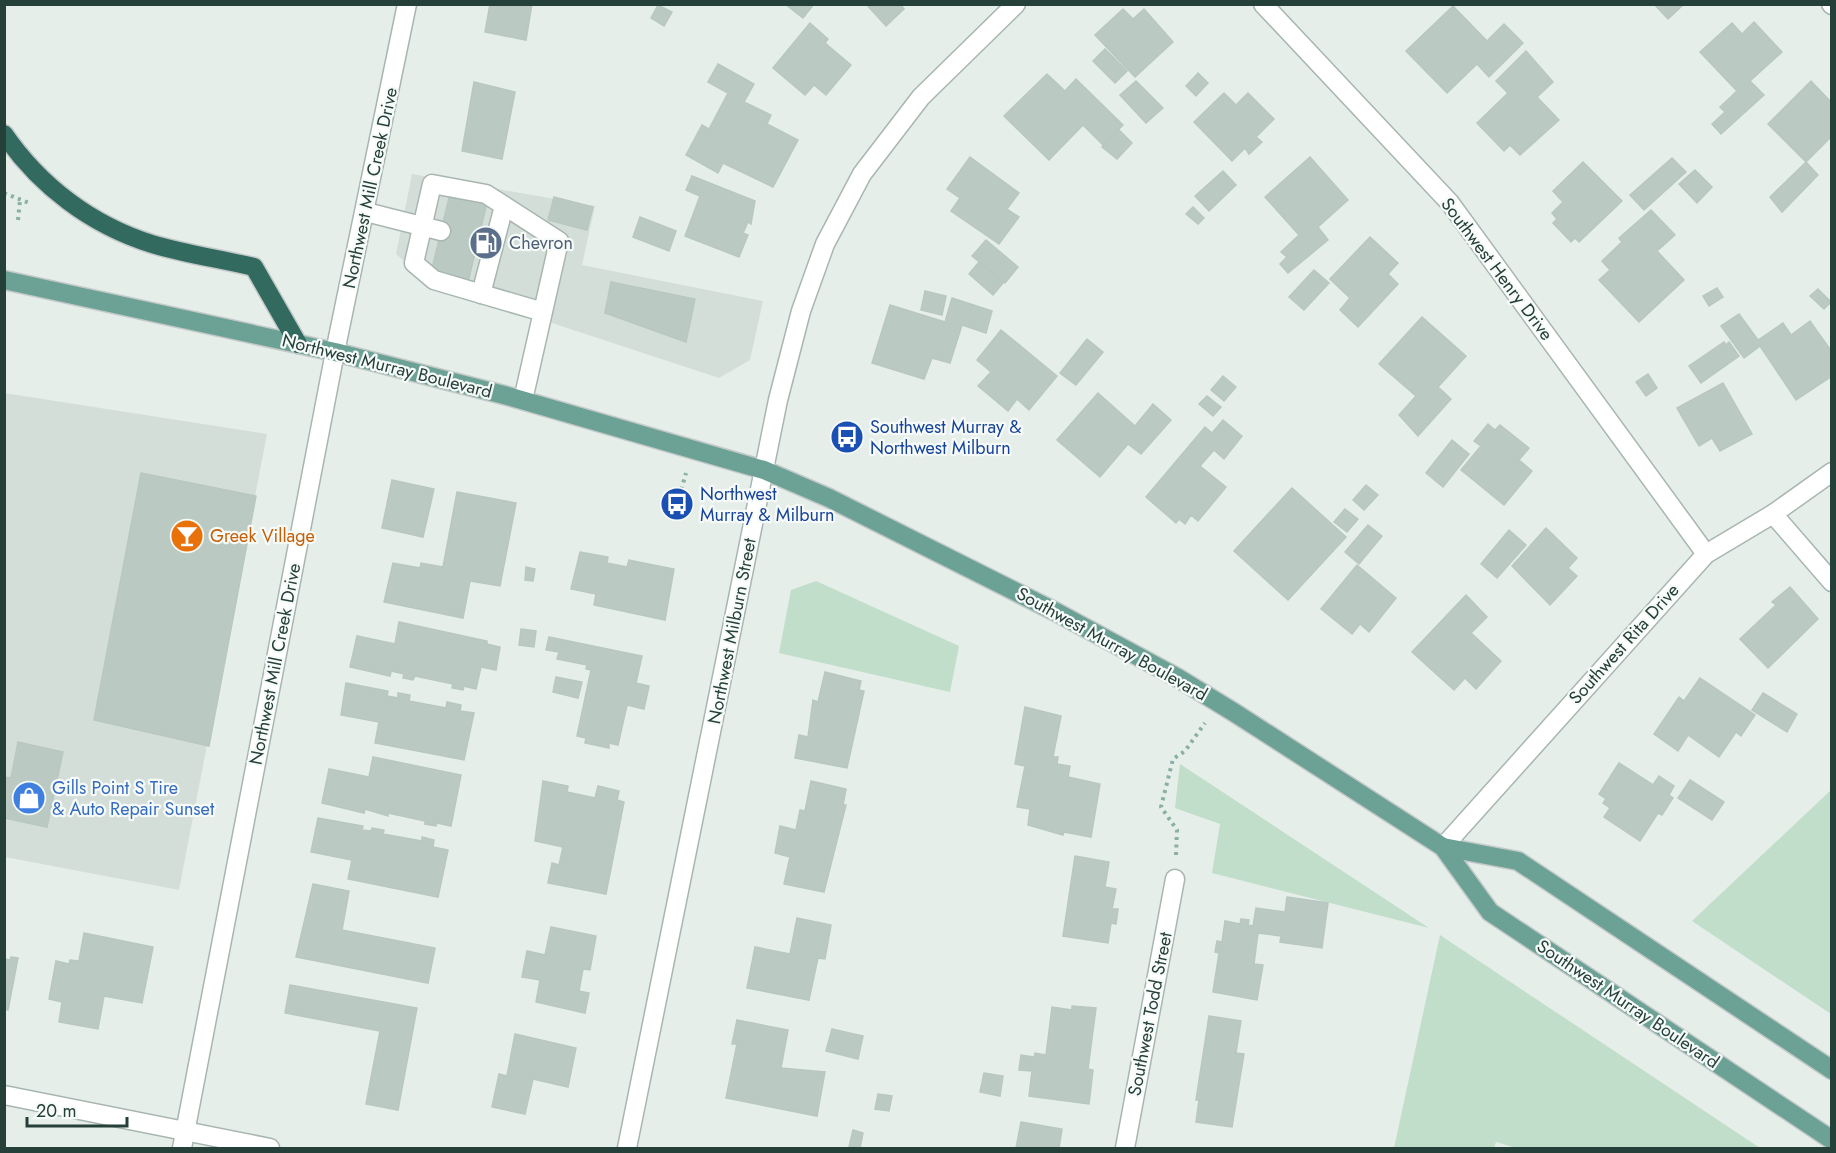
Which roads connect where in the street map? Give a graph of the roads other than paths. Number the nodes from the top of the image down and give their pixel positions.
1 (407, 4) edge
2 (1016, 4) edge
3 (1263, 4) edge
4 (4, 134) edge
5 (504, 206) junction
6 (366, 212) junction
7 (423, 225) junction
8 (441, 231) dead end
9 (4, 280) edge
10 (481, 294) junction
11 (543, 312) junction
12 (298, 344) junction
13 (335, 352) junction
14 (523, 400) junction
15 (764, 471) junction
16 (1832, 472) edge
17 (1773, 514) junction
18 (1706, 554) junction
19 (1832, 582) edge
20 (1443, 847) junction
21 (1175, 879) road end
22 (1832, 1070) edge
23 (4, 1095) edge
24 (183, 1140) edge
25 (1832, 1140) edge
26 (270, 1149) edge
27 (627, 1149) edge
28 (1125, 1149) edge

1 - 6 street, Northwest Mill Creek Drive
2 - 15 street, Northwest Milburn Street
3 - 18 street, Southwest Henry Drive
4 - 12 highway
5 - 7 street
5 - 10 street
5 - 11 street
6 - 7 street
6 - 13 street, Northwest Mill Creek Drive
7 - 8 street
7 - 10 street
9 - 12 main road, Northwest Murray Boulevard
10 - 11 street
11 - 14 street
12 - 13 main road, Northwest Murray Boulevard
13 - 14 main road, Northwest Murray Boulevard
13 - 24 street, Northwest Mill Creek Drive
14 - 15 main road, Northwest Murray Boulevard
15 - 20 main road, Southwest Murray Boulevard
15 - 27 street, Northwest Milburn Street
16 - 17 street, Southwest Rita Drive
17 - 18 street, Southwest Rita Drive
17 - 19 street
18 - 20 street, Southwest Rita Drive
20 - 22 main road, Southwest Murray Boulevard
20 - 25 main road, Southwest Murray Boulevard
21 - 28 street, Southwest Todd Street
23 - 24 street
24 - 26 street

